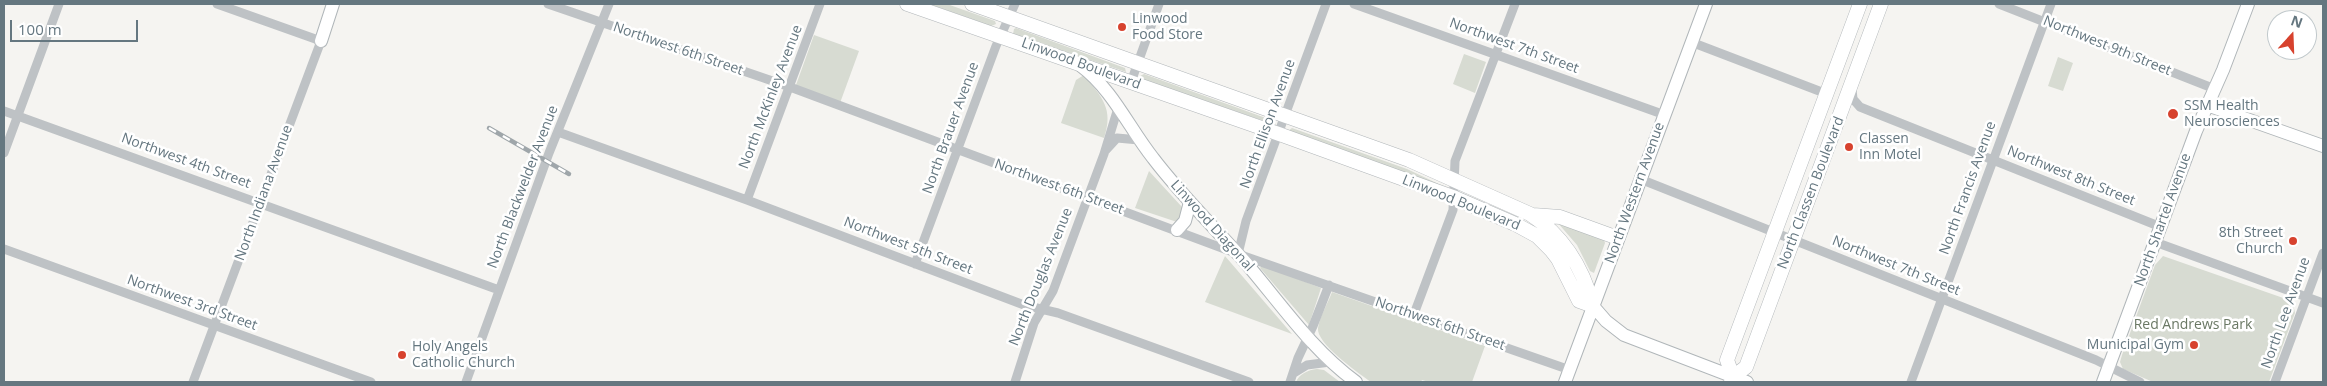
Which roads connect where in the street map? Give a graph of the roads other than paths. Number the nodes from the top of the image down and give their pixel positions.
1 (59, 4) edge
2 (217, 4) edge
3 (333, 4) edge
4 (548, 4) edge
5 (609, 4) edge
6 (820, 4) edge
7 (908, 4) edge
8 (972, 4) edge
9 (1015, 4) edge
10 (1159, 4) edge
11 (1326, 4) edge
12 (1354, 4) edge
13 (1515, 4) edge
14 (1706, 4) edge
15 (1860, 4) edge
16 (1881, 4) edge
17 (1999, 4) edge
18 (2050, 4) edge
19 (2248, 4) edge
20 (1009, 17) junction
21 (2044, 21) junction
22 (602, 23) junction
23 (1000, 36) junction
24 (320, 41) junction
25 (1691, 42) junction
26 (1496, 54) junction
27 (1078, 63) junction
28 (1137, 63) junction
29 (1131, 82) junction
30 (1852, 84) junction
31 (790, 87) junction
32 (2215, 89) junction
33 (1827, 94) junction
34 (2207, 105) junction
35 (1860, 107) junction
36 (1118, 108) junction
37 (4, 110) edge
38 (1841, 114) junction
39 (17, 115) junction
40 (1665, 115) junction
41 (1285, 116) junction
42 (558, 132) junction
43 (1279, 134) junction
44 (1139, 140) junction
45 (2323, 146) edge
46 (957, 151) junction
47 (4, 153) edge
48 (1104, 154) junction
49 (1994, 160) junction
50 (1453, 179) junction
51 (1640, 179) junction
52 (1086, 197) junction
53 (1453, 197) junction
54 (747, 200) junction
55 (1190, 202) junction
56 (260, 203) junction
57 (1530, 214) junction
58 (2161, 227) junction
59 (1177, 230) junction
60 (1775, 233) junction
61 (1618, 238) junction
62 (1793, 240) junction
63 (2155, 242) junction
64 (4, 249) edge
65 (2323, 253) edge
66 (1238, 254) junction
67 (915, 264) junction
68 (1329, 284) junction
69 (499, 290) junction
70 (2307, 297) junction
71 (1942, 299) junction
72 (2323, 303) edge
73 (1593, 306) junction
74 (1042, 309) junction
75 (1414, 314) junction
76 (214, 326) junction
77 (1308, 337) junction
78 (1330, 362) junction
79 (2108, 367) junction
80 (1570, 370) junction
81 (1294, 373) junction
82 (1732, 380) edge
83 (193, 382) edge
84 (371, 382) edge
85 (466, 382) edge
86 (1015, 382) edge
87 (1249, 382) edge
88 (1290, 382) edge
89 (1356, 382) edge
90 (1565, 382) edge
91 (1747, 382) edge
92 (1911, 382) edge
93 (2103, 382) edge
94 (2140, 382) edge
95 (2275, 382) edge

1 - 39 street
2 - 24 street
3 - 24 main road, North Indiana Avenue
4 - 22 street, Northwest 6th Street
5 - 22 street, North Blackwelder Avenue
6 - 31 street, North McKinley Avenue
7 - 23 main road, Linwood Boulevard
8 - 20 main road, Linwood Boulevard
9 - 20 street, North Brauer Avenue
10 - 28 street
11 - 41 street, North Ellison Avenue
12 - 26 street, Northwest 7th Street
13 - 26 street
14 - 25 main road, North Western Avenue
15 - 33 main road, North Classen Boulevard
16 - 30 main road, North Classen Boulevard
17 - 21 street, Northwest 9th Street
18 - 21 street, North Francis Avenue
19 - 32 main road, North Shartel Avenue
20 - 23 street, North Brauer Avenue
20 - 28 main road, Linwood Boulevard
21 - 32 street, Northwest 9th Street
21 - 49 street, North Francis Avenue
22 - 31 street, Northwest 6th Street
22 - 42 street, North Blackwelder Avenue
23 - 27 main road, Linwood Boulevard
23 - 46 street, North Brauer Avenue
24 - 56 street, North Indiana Avenue
25 - 33 street
25 - 40 main road, North Western Avenue
26 - 40 street, Northwest 7th Street
26 - 50 street
27 - 29 main road, Linwood Boulevard
27 - 36 main road, Linwood Diagonal
28 - 29 street
28 - 41 main road, Linwood Boulevard
29 - 43 main road, Linwood Boulevard
30 - 35 street
30 - 38 main road, North Classen Boulevard
31 - 46 street, Northwest 6th Street
31 - 54 street, North McKinley Avenue
32 - 34 main road, North Shartel Avenue
33 - 60 main road, North Classen Boulevard
34 - 45 main road
34 - 58 main road, North Shartel Avenue
35 - 38 street
35 - 49 street, Northwest 8th Street
36 - 44 main road, Linwood Diagonal
36 - 48 street, North Douglas Avenue
37 - 39 street, Northwest 4th Street
38 - 62 main road, North Classen Boulevard
39 - 47 street
39 - 56 street, Northwest 4th Street
40 - 51 main road, North Western Avenue
41 - 43 street, North Ellison Avenue
41 - 50 main road, Linwood Boulevard
42 - 54 street, Northwest 5th Street
42 - 69 street, North Blackwelder Avenue
43 - 53 main road, Linwood Boulevard
43 - 66 street, North Ellison Avenue
44 - 48 street, North Douglas Avenue
44 - 55 main road, Linwood Diagonal
46 - 52 street, Northwest 6th Street
46 - 67 street, North Brauer Avenue
48 - 52 street, North Douglas Avenue
49 - 58 street, Northwest 8th Street
49 - 71 street, North Francis Avenue
50 - 53 street
50 - 57 main road, Linwood Boulevard
51 - 60 street, Northwest 7th Street
51 - 61 main road, North Western Avenue
52 - 59 street, Northwest 6th Street
52 - 74 street, North Douglas Avenue
53 - 73 main road, Linwood Boulevard
53 - 75 street
54 - 67 street, Northwest 5th Street
55 - 59 main road
55 - 66 main road, Linwood Diagonal
56 - 69 street, Northwest 4th Street
56 - 76 street, North Indiana Avenue
57 - 61 main road
57 - 73 main road, Linwood Boulevard
58 - 63 main road, North Shartel Avenue
59 - 66 street, Northwest 6th Street
60 - 62 street, Northwest 7th Street
60 - 82 main road, North Classen Boulevard
61 - 73 main road, North Western Avenue
62 - 71 street, Northwest 7th Street
62 - 82 main road, North Classen Boulevard
63 - 70 street
63 - 79 main road, North Shartel Avenue
64 - 76 street, Northwest 3rd Street
65 - 70 street, North Lee Avenue
66 - 68 street, Northwest 6th Street
66 - 77 main road, Linwood Diagonal
67 - 74 street, Northwest 5th Street
68 - 75 street, Northwest 6th Street
68 - 77 street
69 - 85 street, North Blackwelder Avenue
70 - 72 street
70 - 95 street, North Lee Avenue
71 - 79 street, Northwest 7th Street
71 - 92 street, North Francis Avenue
73 - 80 main road, North Western Avenue
73 - 82 main road
74 - 86 street, North Douglas Avenue
74 - 87 street, Northwest 5th Street
75 - 80 street, Northwest 6th Street
76 - 83 street, North Indiana Avenue
76 - 84 street, Northwest 3rd Street
77 - 78 main road, Linwood Diagonal
77 - 81 street
78 - 81 street
78 - 89 main road, Linwood Diagonal
79 - 93 main road, North Shartel Avenue
79 - 94 street, Northwest 7th Street
80 - 90 main road, North Western Avenue
81 - 88 street
82 - 91 main road

